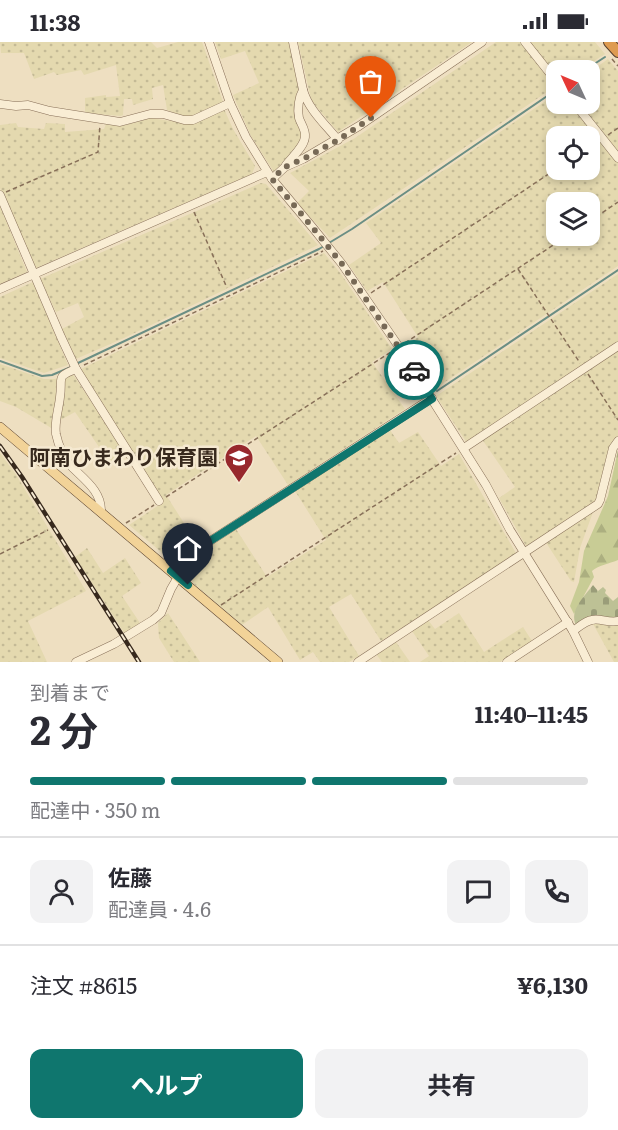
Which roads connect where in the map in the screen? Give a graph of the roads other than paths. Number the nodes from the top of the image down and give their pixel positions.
1 (209, 42) edge
2 (293, 42) edge
3 (482, 42) edge
4 (525, 42) edge
5 (609, 42) edge
6 (618, 52) edge
7 (546, 68) edge
8 (303, 90) junction
9 (230, 103) junction
10 (0, 104) edge
11 (583, 114) edge
12 (338, 140) junction
13 (618, 158) edge
14 (285, 167) junction
15 (270, 176) junction
16 (0, 195) edge
17 (34, 274) junction
18 (0, 289) edge
19 (618, 346) edge
20 (75, 366) junction
21 (432, 399) junction
22 (0, 427) edge
23 (618, 441) edge
24 (464, 448) junction
25 (159, 501) road end
26 (101, 512) junction
27 (525, 553) junction
28 (175, 574) junction
29 (618, 621) edge
30 (568, 622) junction
31 (573, 631) junction
32 (76, 662) edge
33 (278, 662) edge
34 (358, 662) edge
35 (507, 662) edge
36 (588, 662) edge

1 - 9 street
2 - 8 street
3 - 12 street
4 - 7 street
5 - 6 highway
8 - 12 street
8 - 14 street
9 - 10 street
9 - 15 street
11 - 13 street
12 - 14 street
14 - 15 street
15 - 17 street
15 - 21 street
16 - 17 street
17 - 18 street
17 - 20 street
19 - 24 street
20 - 25 street
20 - 26 street
21 - 24 street
21 - 28 street
22 - 26 main road
23 - 27 street
24 - 27 street
26 - 28 main road
27 - 30 street
27 - 34 street
28 - 32 street
28 - 33 main road
29 - 31 street
30 - 31 street
30 - 35 street
31 - 36 street

